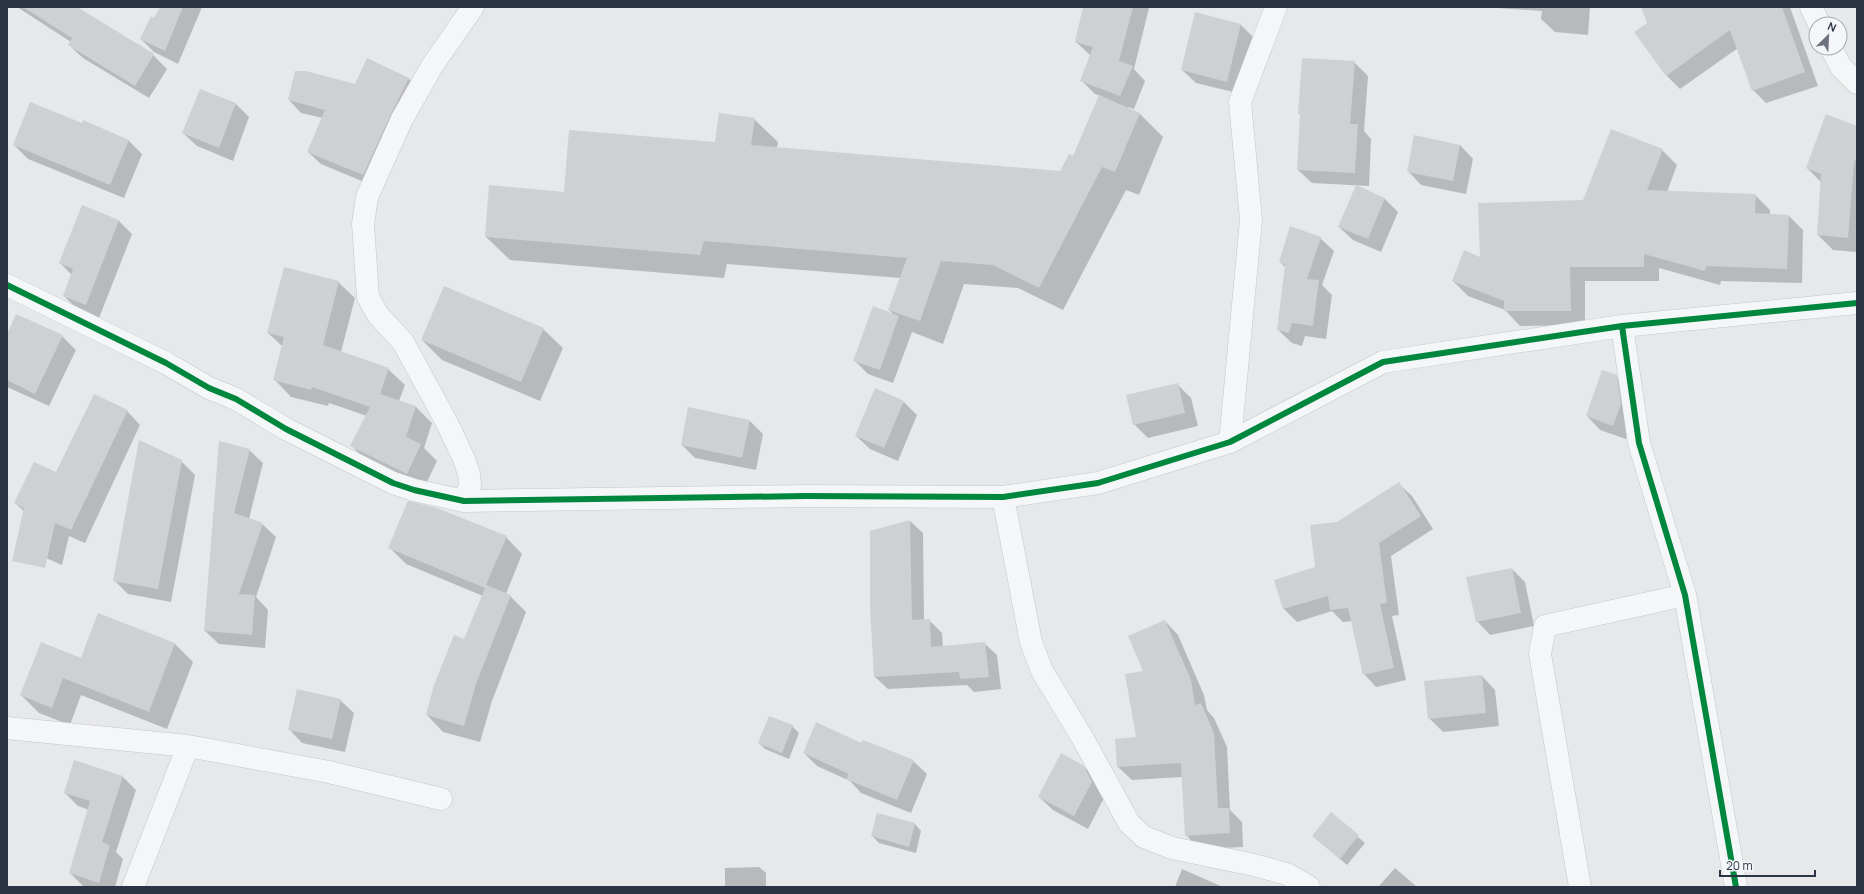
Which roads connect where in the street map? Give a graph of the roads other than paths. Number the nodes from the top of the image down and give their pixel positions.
1 (473, 7) edge
2 (1276, 7) edge
3 (1836, 56) edge
4 (1857, 83) edge
5 (7, 285) edge
6 (1857, 303) edge
7 (1622, 326) junction
8 (1230, 442) junction
9 (1003, 497) junction
10 (464, 501) junction
11 (1685, 595) junction
12 (7, 728) edge
13 (188, 746) junction
14 (441, 799) dead end
15 (133, 887) edge
16 (1309, 887) edge
17 (1580, 887) edge
18 (1736, 887) edge

1 - 10 street
2 - 8 street
3 - 4 street
5 - 10 street
6 - 7 street
7 - 8 street
7 - 11 street
8 - 9 street
9 - 10 street
9 - 16 street
11 - 17 street
11 - 18 street
12 - 13 street
13 - 14 street
13 - 15 street

